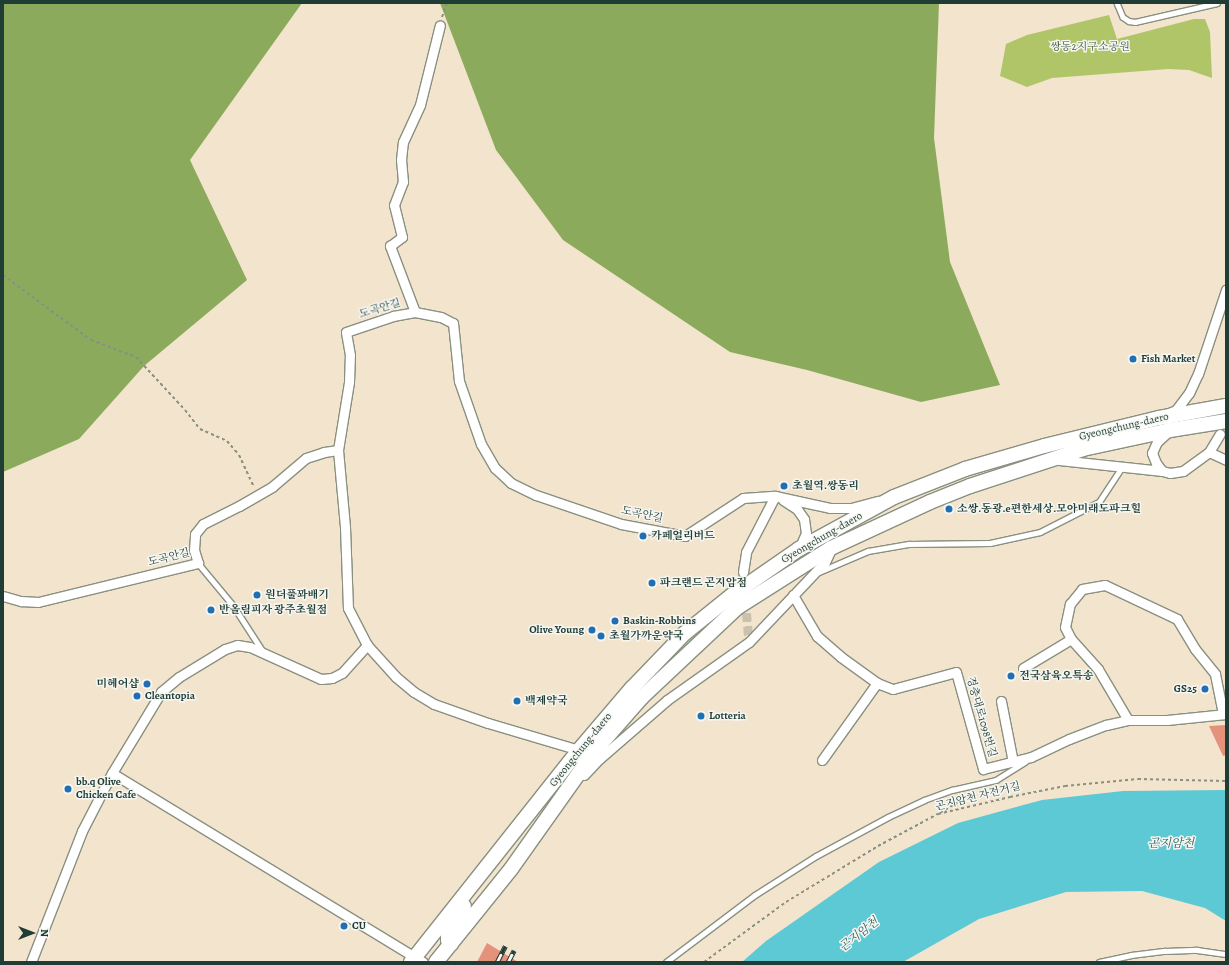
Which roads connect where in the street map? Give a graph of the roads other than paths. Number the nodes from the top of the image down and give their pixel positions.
1 (1117, 3) edge
2 (1217, 3) edge
3 (440, 25) road end
4 (1226, 290) edge
5 (415, 312) junction
6 (1226, 406) edge
7 (1158, 418) junction
8 (1223, 428) edge
9 (1170, 430) junction
10 (338, 450) junction
11 (1209, 452) junction
12 (1048, 460) junction
13 (1226, 460) edge
14 (1122, 468) junction
15 (1162, 471) junction
16 (774, 496) junction
17 (894, 497) junction
18 (831, 548) junction
19 (798, 549) junction
20 (198, 563) junction
21 (743, 572) tunnel mouth
22 (814, 574) junction
23 (793, 595) junction
24 (3, 596) edge
25 (1071, 639) junction
26 (367, 645) junction
27 (263, 652) junction
28 (1023, 668) dead end
29 (877, 683) junction
30 (1001, 701) dead end
31 (1224, 714) edge
32 (1128, 720) junction
33 (579, 750) junction
34 (1031, 757) junction
35 (822, 760) dead end
36 (1013, 762) junction
37 (112, 773) junction
38 (561, 799) junction
39 (464, 896) junction
40 (451, 944) junction
41 (1226, 954) edge
42 (416, 960) edge
43 (31, 962) edge
44 (436, 962) edge
45 (666, 962) edge
46 (1099, 962) edge

1 - 2 lane
3 - 5 street
4 - 7 street
5 - 10 street, 도곡안길
5 - 16 street, 도곡안길
6 - 7 main road, Gyeongchung-daero
7 - 17 main road, Gyeongchung-daero
8 - 9 main road, Gyeongchung-daero
8 - 11 street
9 - 12 main road, Gyeongchung-daero
9 - 15 street
10 - 20 street, 도곡안길
10 - 26 street
11 - 13 street
11 - 15 street
12 - 14 street
12 - 18 main road, Gyeongchung-daero
14 - 15 street
14 - 22 lane
16 - 17 street, 도곡안길
16 - 19 street
16 - 21 street
17 - 19 main road, Gyeongchung-daero
18 - 22 street
18 - 38 main road, Gyeongchung-daero
19 - 33 main road, Gyeongchung-daero
20 - 24 street, 도곡안길
20 - 27 lane
22 - 23 street
23 - 29 street, 경충대로1098번길
23 - 38 street
25 - 28 street
25 - 31 street
25 - 32 street
26 - 27 street
26 - 33 street
27 - 37 street
29 - 35 street
29 - 36 street, 경충대로1098번길
30 - 36 street
31 - 32 street, 경충대로1098번길
32 - 34 street, 경충대로1098번길
33 - 39 main road, Gyeongchung-daero
34 - 36 street, 경충대로1098번길
34 - 45 lane
37 - 42 street
37 - 43 street
38 - 40 main road, Gyeongchung-daero
39 - 40 main road
39 - 42 main road, Gyeongchung-daero
40 - 44 main road, Gyeongchung-daero
41 - 46 lane

